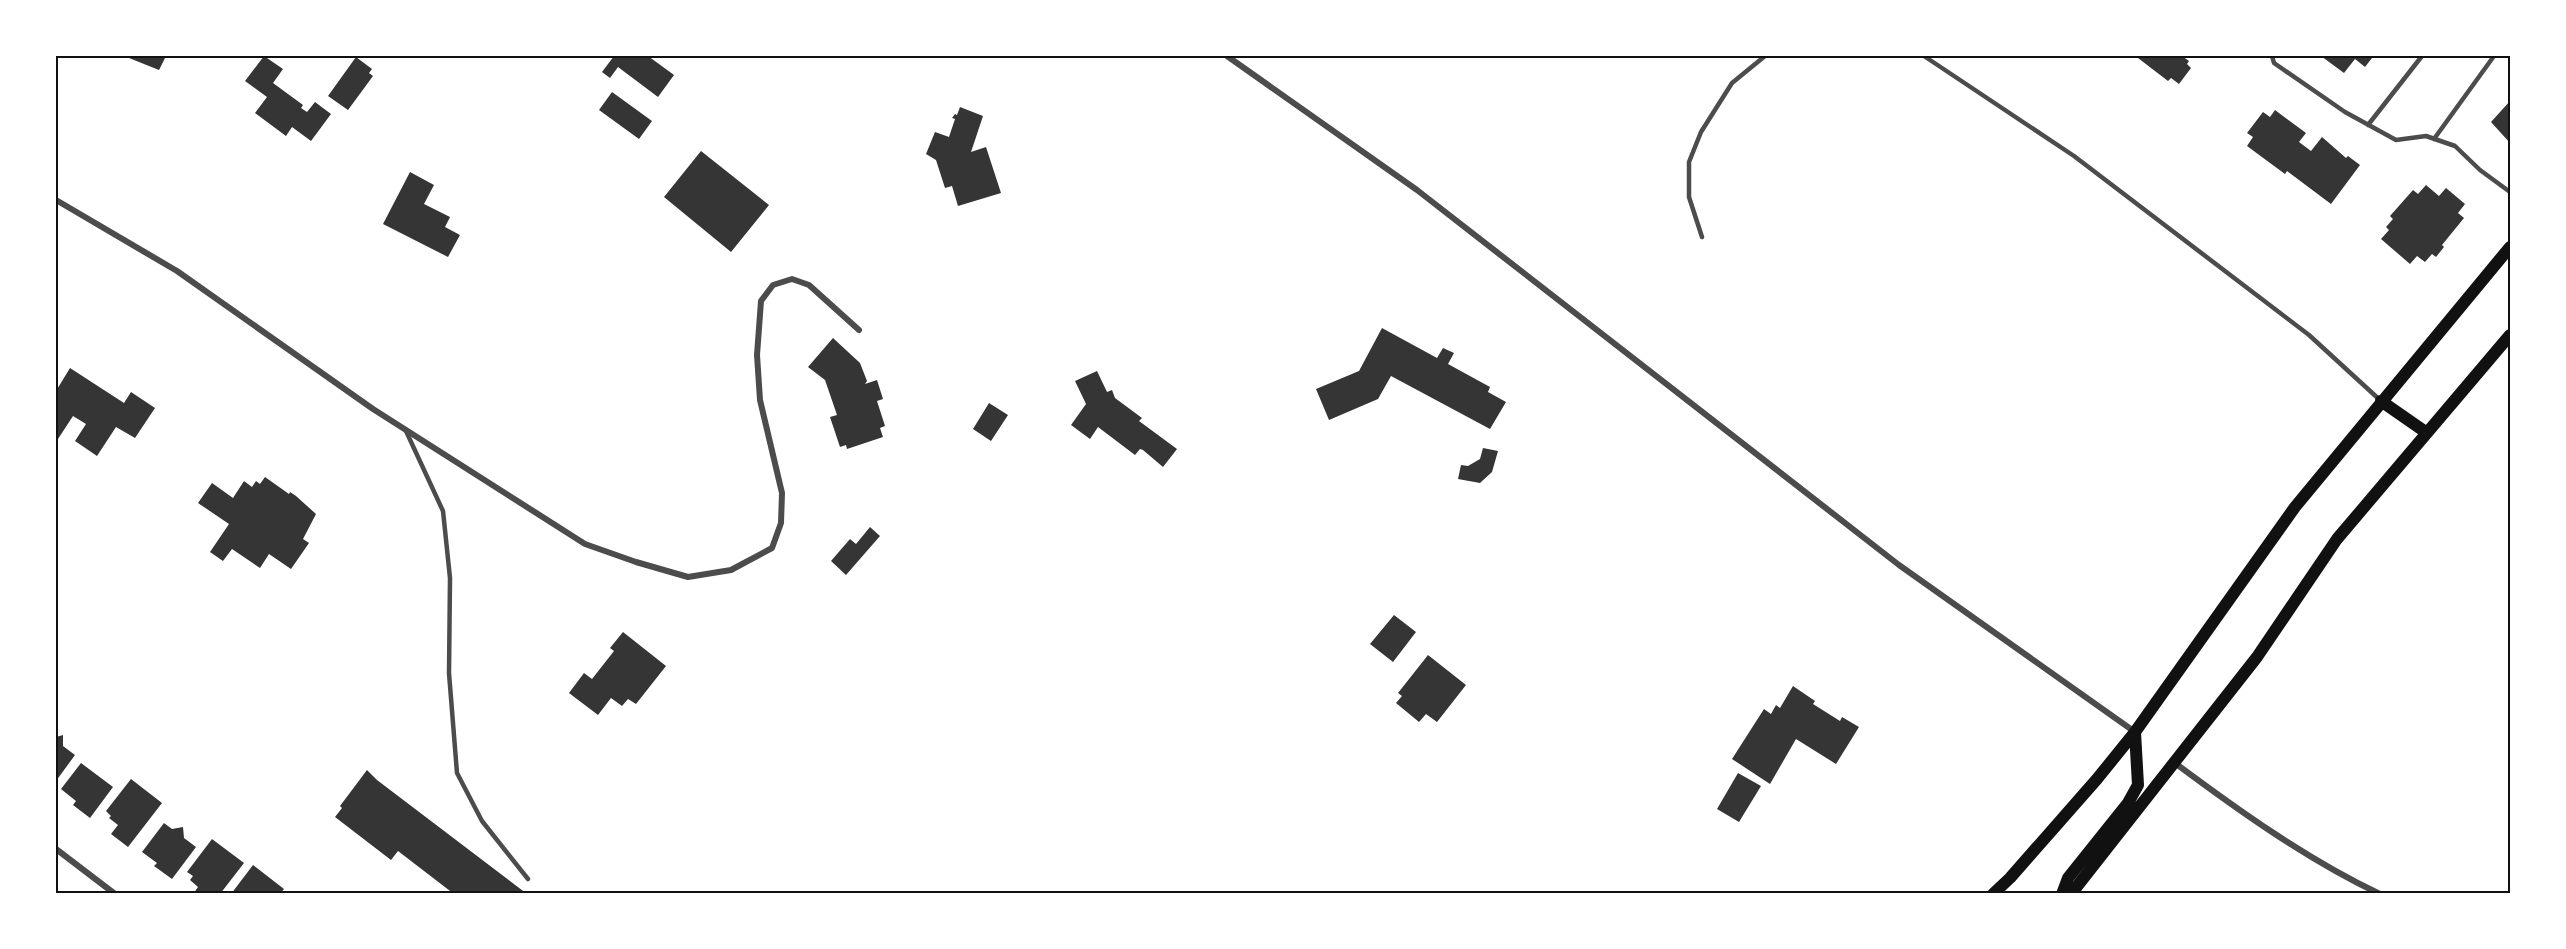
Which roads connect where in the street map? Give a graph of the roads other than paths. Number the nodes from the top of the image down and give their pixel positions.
1 (1227, 56) edge
2 (1765, 56) edge
3 (1924, 56) edge
4 (2272, 56) edge
5 (2421, 56) edge
6 (2494, 56) edge
7 (2368, 125) junction
8 (2434, 139) junction
9 (2511, 192) edge
10 (56, 200) edge
11 (1702, 237) dead end
12 (2511, 247) edge
13 (859, 330) dead end
14 (2511, 335) edge
15 (2381, 401) junction
16 (406, 431) junction
17 (2427, 432) junction
18 (2135, 732) junction
19 (2175, 763) junction
20 (56, 849) edge
21 (528, 879) dead end
22 (115, 894) edge
23 (1993, 894) edge
24 (2062, 894) edge
25 (2071, 894) edge
26 (2380, 894) edge

1 - 18 street
2 - 11 lane
3 - 15 lane
4 - 7 lane
5 - 7 lane
6 - 8 lane
7 - 8 lane
8 - 9 lane
10 - 16 street
12 - 15 main road
13 - 16 street
14 - 17 main road
15 - 17 main road
15 - 18 main road
16 - 21 lane
17 - 19 main road
18 - 23 main road
18 - 24 main road
19 - 25 main road
19 - 26 street
20 - 22 street

